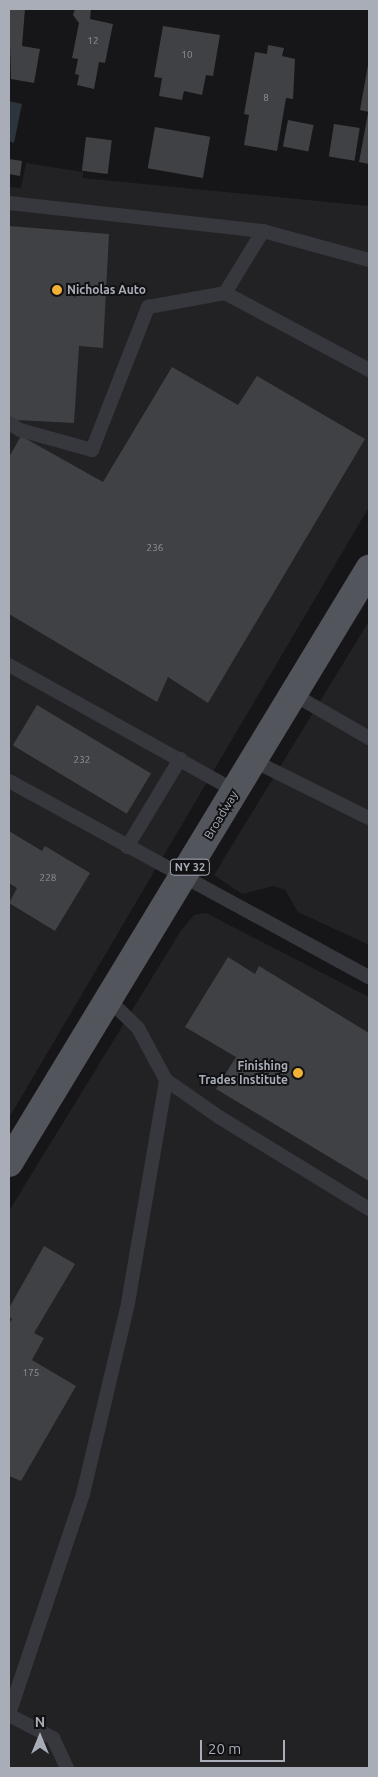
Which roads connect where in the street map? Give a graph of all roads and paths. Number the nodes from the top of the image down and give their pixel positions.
1 (9, 203) edge
2 (262, 231) junction
3 (369, 260) edge
4 (225, 293) junction
5 (369, 370) edge
6 (9, 423) edge
7 (369, 569) edge
8 (9, 665) edge
9 (293, 694) junction
10 (369, 738) edge
11 (180, 759) junction
12 (254, 761) junction
13 (9, 781) edge
14 (235, 791) junction
15 (369, 818) edge
16 (127, 847) junction
17 (184, 878) junction
18 (369, 977) edge
19 (108, 999) junction
20 (166, 1080) junction
21 (9, 1163) edge
22 (369, 1208) edge
23 (9, 1714) edge
24 (67, 1768) edge

1 - 2 lane
2 - 3 lane
2 - 4 lane
4 - 5 lane
4 - 6 lane
7 - 9 main road, Broadway / NY 32
8 - 11 lane
9 - 10 lane
9 - 12 main road, Broadway / NY 32
11 - 14 lane
11 - 16 lane
12 - 14 main road, Broadway / NY 32
12 - 15 lane
13 - 16 lane
14 - 17 main road, Broadway / NY 32
16 - 17 lane
17 - 18 lane
17 - 19 main road, Broadway / NY 32
19 - 20 lane
19 - 21 main road, Broadway / NY 32
20 - 22 lane
20 - 23 lane
23 - 24 lane

